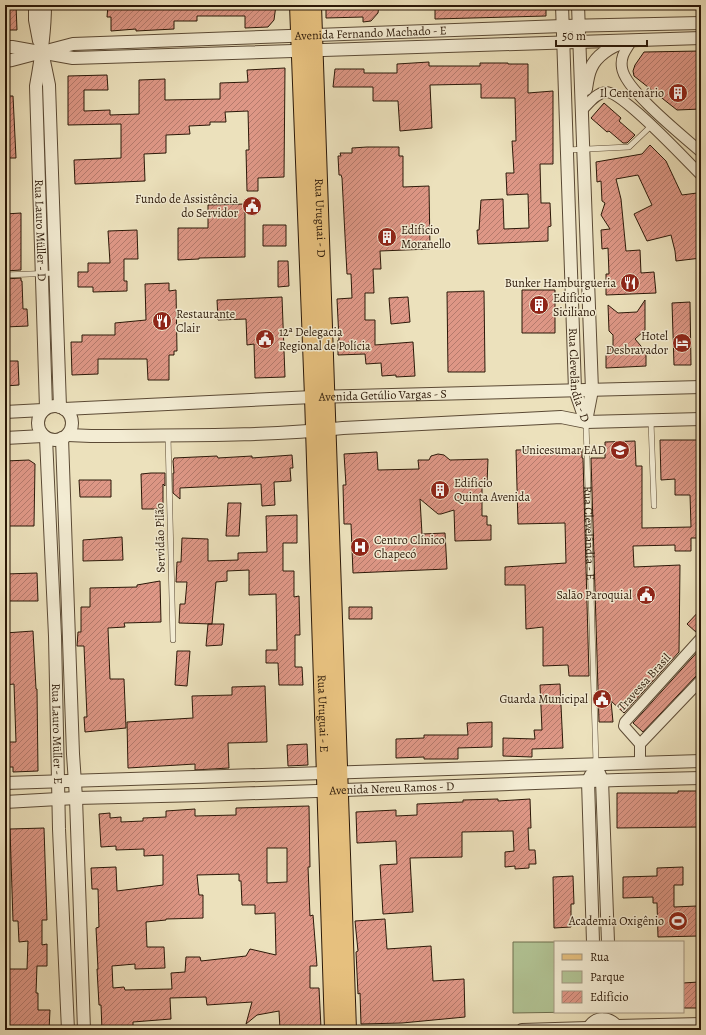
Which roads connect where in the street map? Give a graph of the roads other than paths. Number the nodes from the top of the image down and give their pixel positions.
1 (35, 5) edge
2 (45, 5) edge
3 (298, 5) edge
4 (313, 5) edge
5 (562, 5) edge
6 (578, 5) edge
7 (701, 22) edge
8 (563, 26) junction
9 (579, 26) junction
10 (443, 31) junction
11 (701, 38) edge
12 (632, 40) junction
13 (172, 41) junction
14 (563, 42) junction
15 (580, 42) junction
16 (307, 43) junction
17 (443, 46) junction
18 (5, 47) edge
19 (42, 52) junction
20 (172, 54) junction
21 (5, 61) edge
22 (637, 94) junction
23 (628, 104) junction
24 (582, 110) junction
25 (652, 126) junction
26 (584, 149) junction
27 (567, 150) junction
28 (701, 152) edge
29 (701, 175) edge
30 (49, 273) junction
31 (5, 275) edge
32 (701, 387) edge
33 (575, 390) junction
34 (592, 390) junction
35 (320, 396) junction
36 (62, 408) junction
37 (45, 409) junction
38 (5, 412) edge
39 (701, 419) edge
40 (651, 420) junction
41 (586, 422) junction
42 (320, 430) junction
43 (168, 435) junction
44 (45, 437) junction
45 (65, 437) junction
46 (5, 438) edge
47 (654, 506) dead end
48 (701, 638) edge
49 (173, 640) dead end
50 (701, 680) edge
51 (640, 744) junction
52 (701, 761) edge
53 (640, 763) junction
54 (596, 764) junction
55 (332, 773) junction
56 (202, 777) junction
57 (701, 778) edge
58 (80, 780) junction
59 (602, 780) junction
60 (588, 781) junction
61 (55, 782) junction
62 (5, 783) edge
63 (333, 790) junction
64 (204, 795) junction
65 (79, 798) junction
66 (56, 800) junction
67 (5, 802) edge
68 (593, 941) edge
69 (608, 941) edge
70 (615, 1022) edge
71 (592, 1023) edge
72 (701, 1024) edge
73 (68, 1030) edge
74 (84, 1030) edge
75 (333, 1030) edge
76 (348, 1030) edge
77 (522, 1030) edge

1 - 19 street, Rua Lauro Müller - D
2 - 19 street, Rua Lauro Müller - D
3 - 16 main road, Rua Uruguai - D
4 - 16 main road, Rua Uruguai - D
5 - 8 street, Rua Clevelândia - D
6 - 9 street, Rua Clevelândia - D
7 - 9 street, Avenida Fernando Machado - E
8 - 9 street, Avenida Fernando Machado - E
8 - 10 street, Avenida Fernando Machado - E
8 - 14 street, Rua Clevelândia - D
9 - 15 street, Rua Clevelândia - D
10 - 16 street, Avenida Fernando Machado - E
10 - 17 street
11 - 12 street, Avenida Fernando Machado - E
12 - 15 street, Avenida Fernando Machado - E
12 - 22 street
12 - 24 street
13 - 16 street, Avenida Fernando Machado - E
13 - 19 street, Avenida Fernando Machado - E
13 - 20 street
14 - 15 street, Avenida Fernando Machado - E
14 - 17 street, Avenida Fernando Machado - E
14 - 27 street, Rua Clevelândia - D
15 - 24 street, Rua Clevelândia - D
16 - 17 street, Avenida Fernando Machado - E
16 - 20 street, Avenida Fernando Machado - E
16 - 35 main road, Rua Uruguai - D
18 - 19 street, Avenida Fernando Machado - E
19 - 20 street, Avenida Fernando Machado - E
19 - 21 street, Avenida Fernando Machado - E
19 - 30 street, Rua Lauro Müller - D
22 - 23 street
22 - 28 street
23 - 24 street
23 - 25 street
24 - 26 street, Rua Clevelândia - D
25 - 26 lane
25 - 29 street
26 - 27 lane
26 - 34 street, Rua Clevelândia - D
27 - 33 street, Rua Clevelândia - D
30 - 31 lane
30 - 36 street, Rua Lauro Müller - D
30 - 37 street, Rua Lauro Müller - D
32 - 34 street, Avenida Getúlio Vargas - S
33 - 34 street, Avenida Getúlio Vargas - S
33 - 35 street, Avenida Getúlio Vargas - S
33 - 41 street, Rua Clevelândia - D
34 - 41 street, Rua Clevelândia - D
35 - 36 street, Avenida Getúlio Vargas - S
35 - 42 main road, Rua Uruguai - E
36 - 37 street
36 - 45 street
37 - 38 street
37 - 44 street
39 - 40 street
40 - 41 street
40 - 47 lane
41 - 42 street
41 - 54 lane, Rua Clevelândia - E
42 - 43 street
42 - 55 main road, Rua Uruguai - E
43 - 45 street
43 - 49 lane, Servidão Pilão
44 - 45 street
44 - 46 street
44 - 61 street, Rua Lauro Müller - E
45 - 58 street, Rua Lauro Müller - E
48 - 51 street, Travessa Brasil
50 - 51 street
51 - 53 street
52 - 53 street, Avenida Nereu Ramos - D
53 - 54 street, Avenida Nereu Ramos - D
54 - 55 street, Avenida Nereu Ramos - D
54 - 59 street, Rua Clevelândia - E
54 - 60 street, Rua Clevelândia - E
55 - 56 street, Avenida Nereu Ramos - D
55 - 63 main road, Rua Uruguai - E
56 - 58 street, Avenida Nereu Ramos - D
56 - 64 street
57 - 59 street, Avenida Nereu Ramos - D
58 - 61 street, Avenida Nereu Ramos - D
58 - 65 street, Rua Lauro Müller - E
59 - 60 street, Avenida Nereu Ramos - D
59 - 69 street, Rua Clevelândia - E
60 - 63 street, Avenida Nereu Ramos - D
60 - 68 street, Rua Clevelândia - E
61 - 62 street
61 - 66 street, Rua Lauro Müller - E
63 - 64 street, Avenida Nereu Ramos - D
63 - 75 main road, Rua Uruguai - E
63 - 76 main road, Rua Uruguai - E
64 - 65 street, Avenida Nereu Ramos - D
65 - 66 street, Avenida Nereu Ramos - D
65 - 74 street, Rua Lauro Müller - E
66 - 67 street
66 - 73 street, Rua Lauro Müller - E
70 - 71 street
70 - 72 street
71 - 77 street

